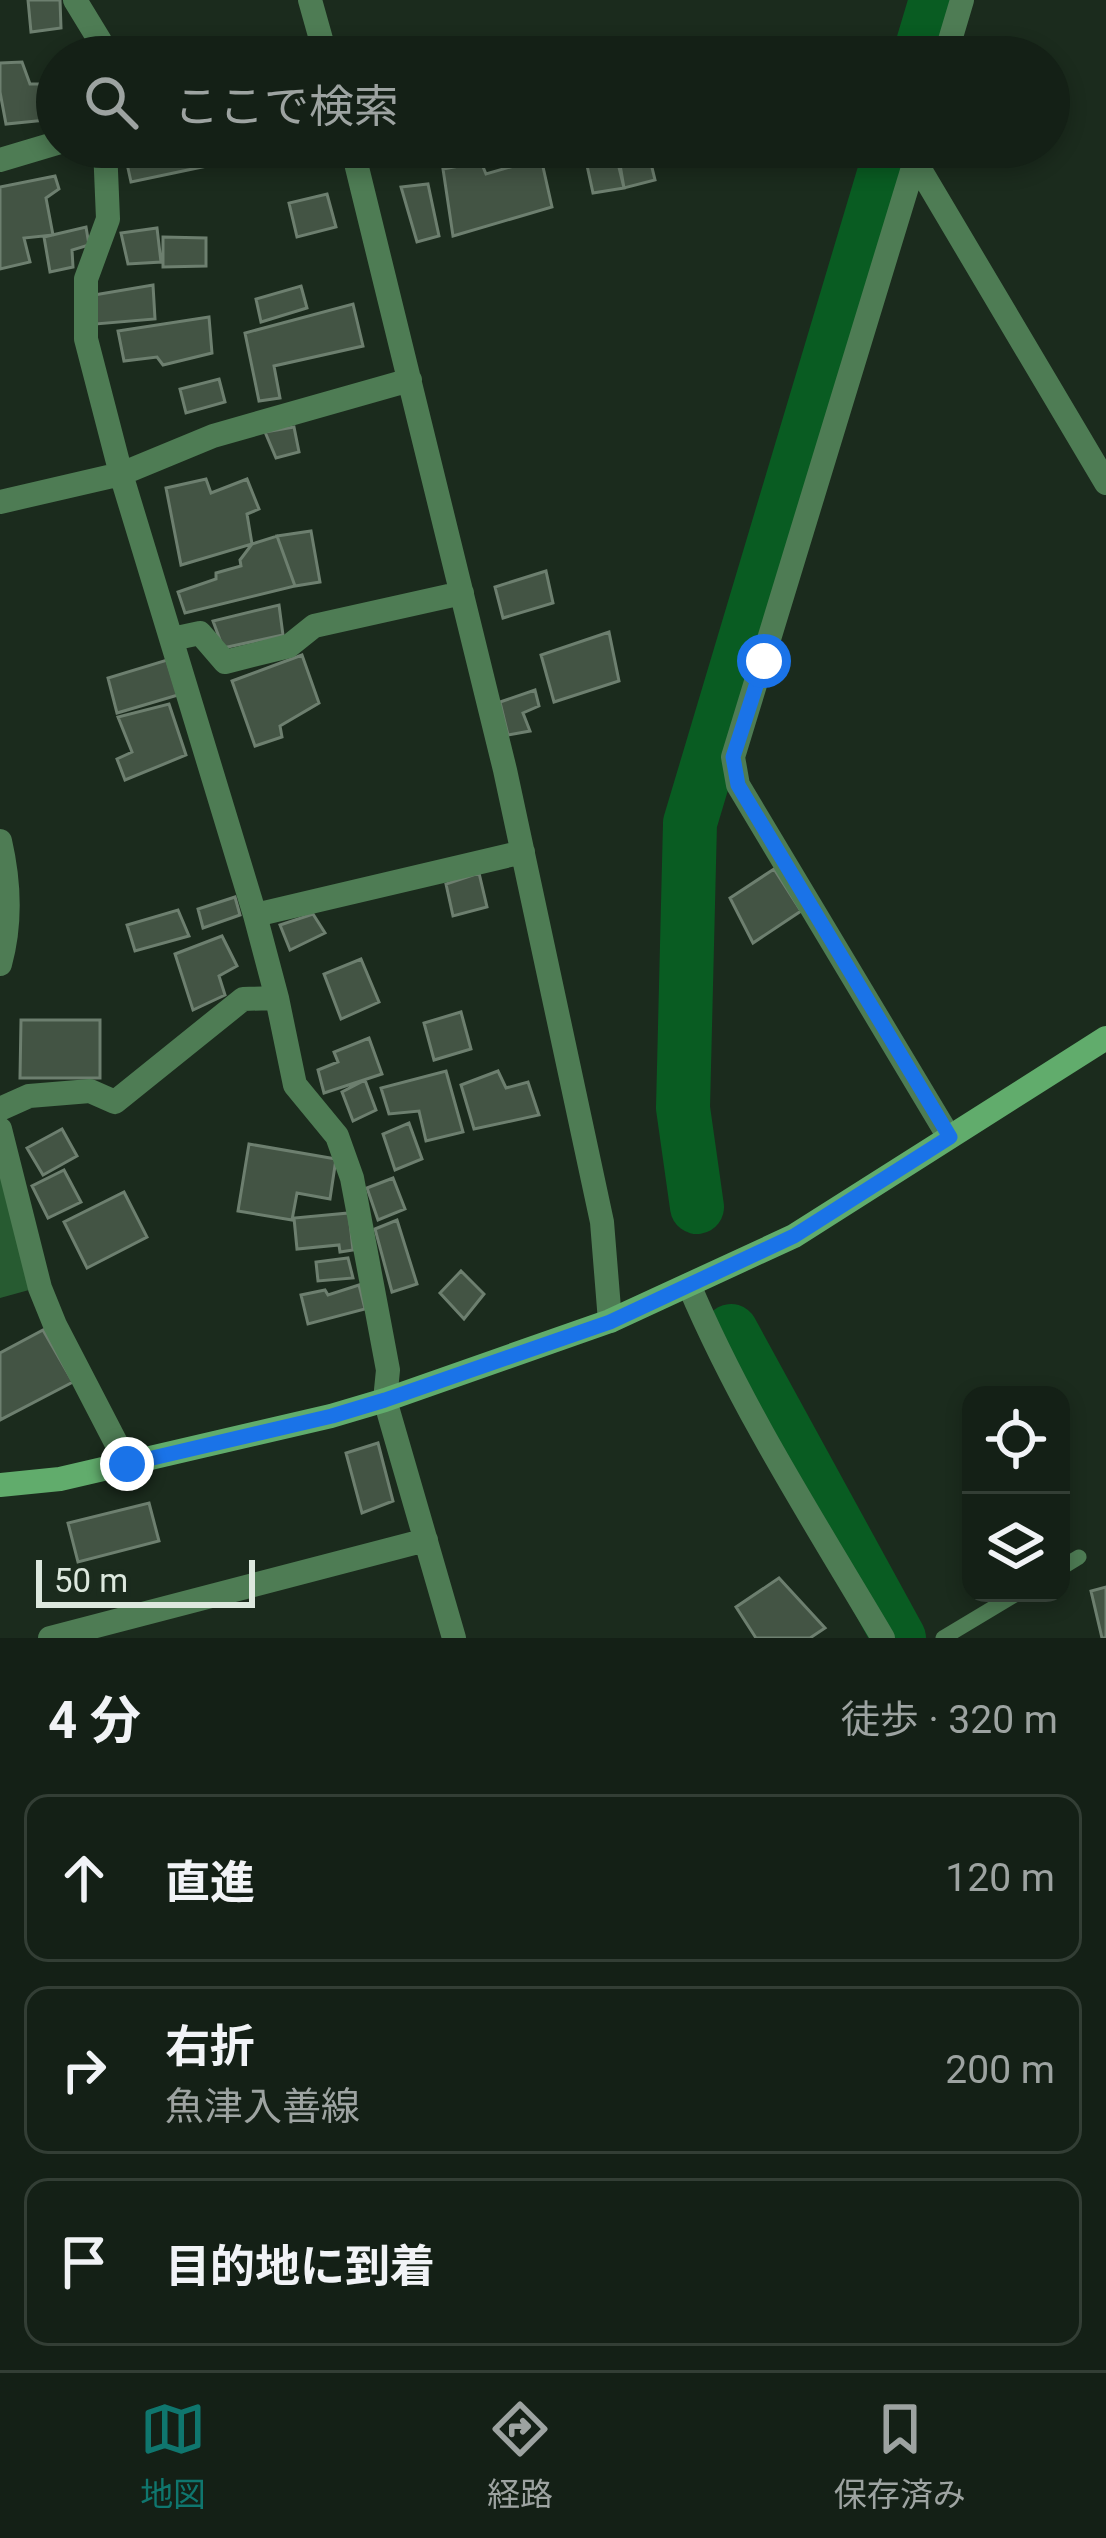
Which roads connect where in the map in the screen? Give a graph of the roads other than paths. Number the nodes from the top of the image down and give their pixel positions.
1 (75, 0) edge
2 (310, 0) edge
3 (962, 0) edge
4 (97, 36) edge
5 (320, 36) edge
6 (952, 36) edge
7 (36, 149) edge
8 (0, 160) edge
9 (106, 168) edge
10 (357, 168) edge
11 (913, 168) edge
12 (925, 168) edge
13 (410, 380) junction
14 (122, 474) junction
15 (1106, 483) edge
16 (0, 502) edge
17 (462, 593) junction
18 (172, 639) junction
19 (0, 841) edge
20 (523, 852) junction
21 (254, 915) junction
22 (0, 964) edge
23 (277, 998) junction
24 (1106, 1038) edge
25 (0, 1109) edge
26 (0, 1129) edge
27 (950, 1137) junction
28 (689, 1285) junction
29 (610, 1322) junction
30 (385, 1400) junction
31 (127, 1464) junction
32 (0, 1485) edge
33 (426, 1540) junction
34 (1079, 1557) dead end
35 (1070, 1562) edge
36 (1003, 1602) edge
37 (50, 1638) edge
38 (454, 1638) edge
39 (884, 1638) edge
40 (943, 1638) edge

1 - 4 street
2 - 5 street
3 - 6 street
7 - 8 street
9 - 14 street
10 - 13 street
11 - 27 street
12 - 15 street
13 - 14 street
13 - 17 street
14 - 16 street
14 - 18 street
17 - 18 street
17 - 20 street
18 - 21 street
19 - 22 street
20 - 21 street
20 - 29 street
21 - 23 street
23 - 25 street
23 - 30 street
24 - 27 main road
26 - 31 street
27 - 28 main road
28 - 29 main road
28 - 39 street
29 - 30 main road
30 - 31 main road
30 - 33 street
31 - 32 main road
33 - 37 street
33 - 38 street
34 - 35 lane
36 - 40 lane

